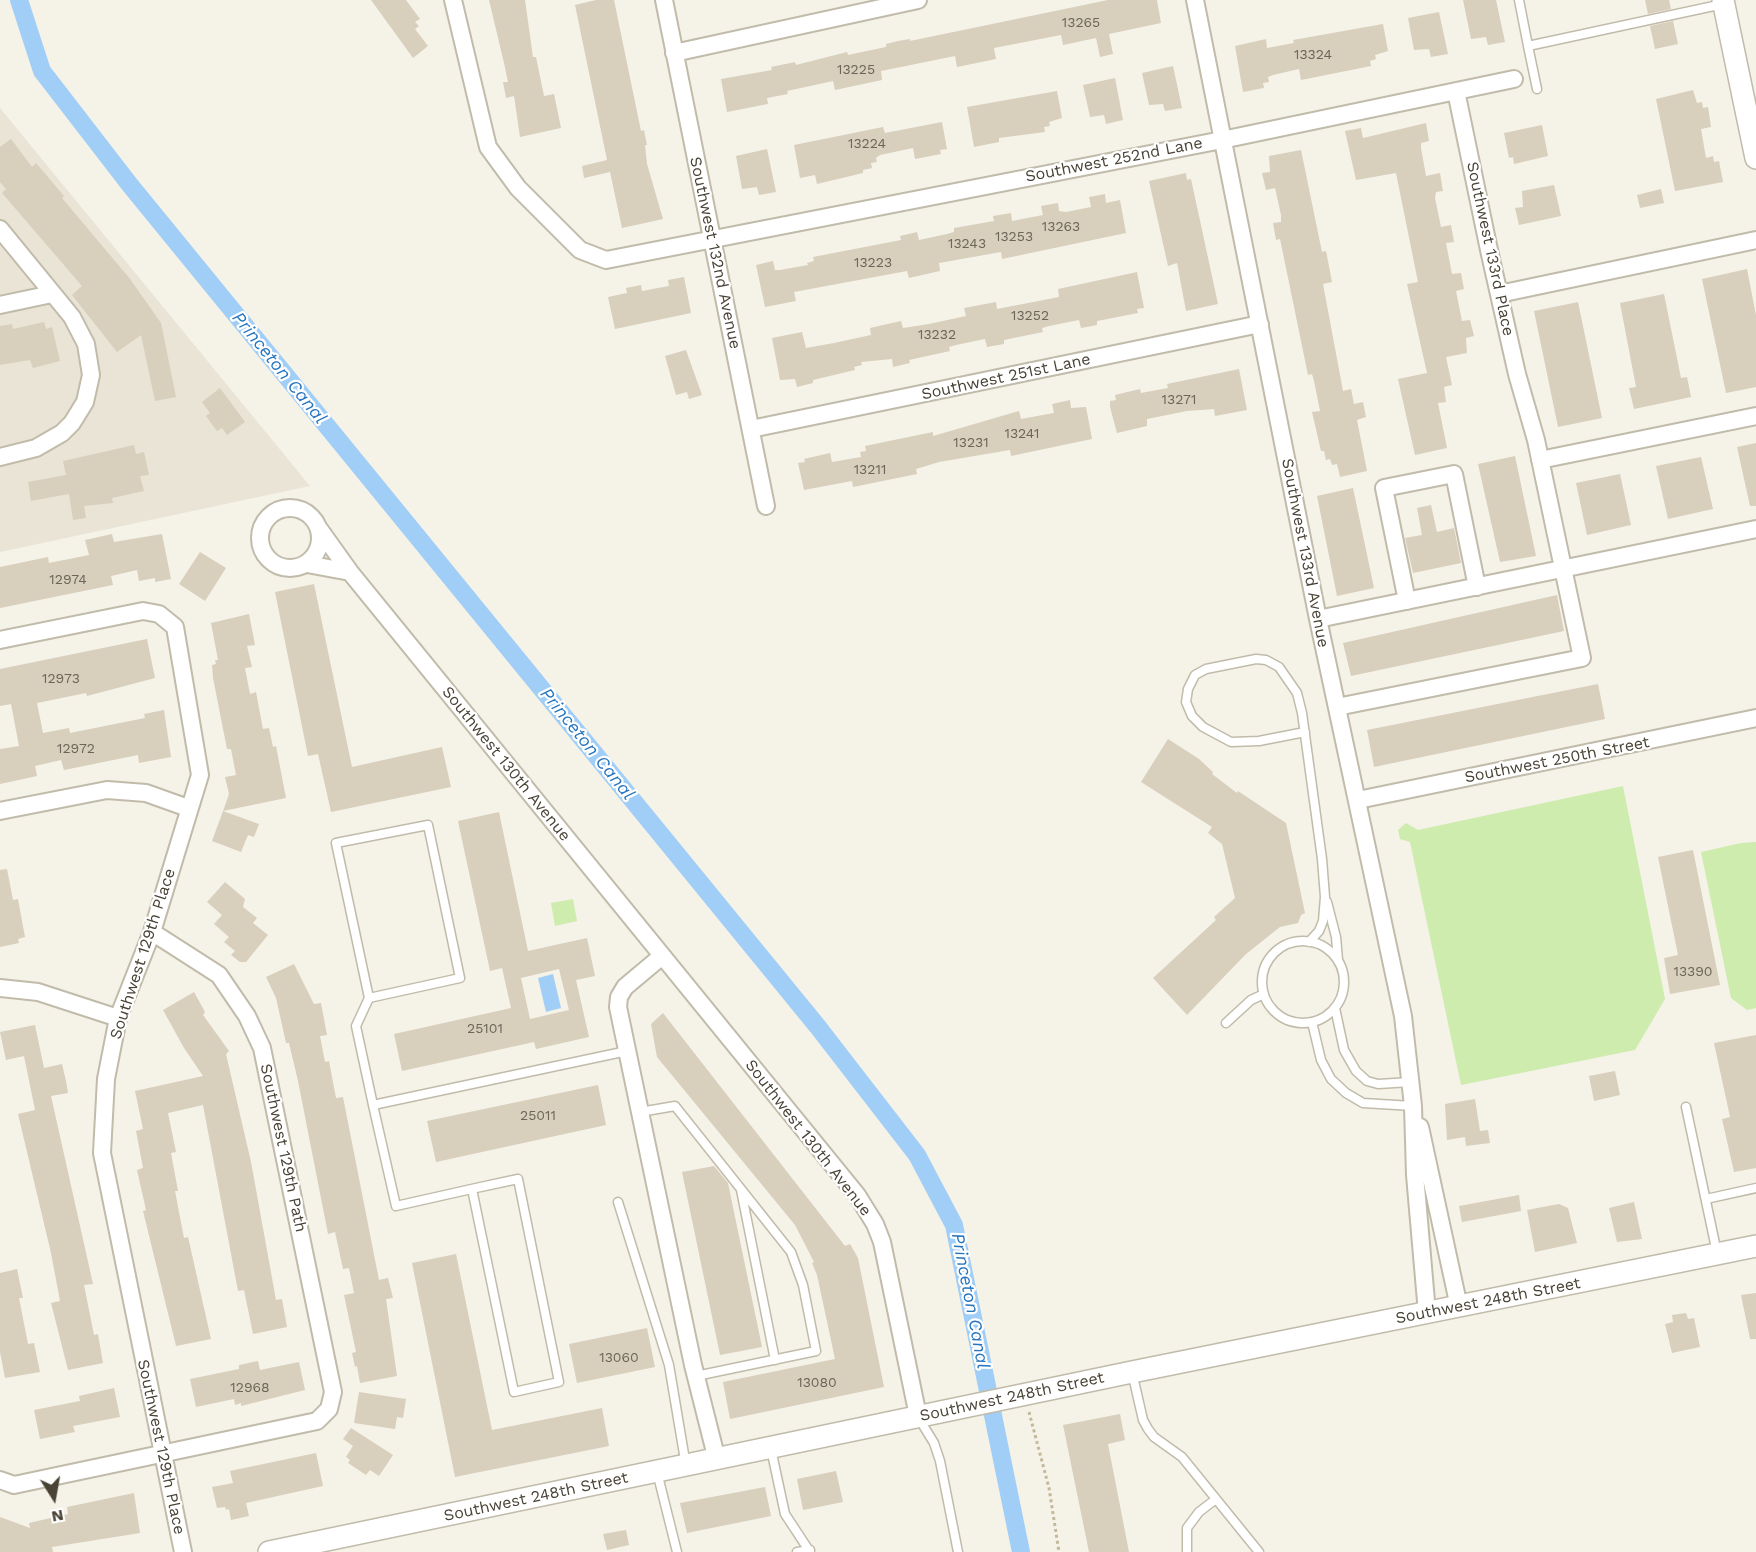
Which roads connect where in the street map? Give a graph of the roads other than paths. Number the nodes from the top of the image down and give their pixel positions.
1 (453, 0) edge
2 (664, 0) edge
3 (918, 0) edge
4 (1195, 0) edge
5 (1519, 0) edge
6 (898, 2) edge
7 (1723, 2) edge
8 (1528, 46) junction
9 (674, 53) junction
10 (1514, 79) dead end
11 (1537, 89) dead end
12 (1456, 91) junction
13 (1222, 140) junction
14 (1756, 158) edge
15 (0, 228) edge
16 (713, 238) junction
17 (1756, 240) edge
18 (52, 294) junction
19 (1499, 294) junction
20 (0, 305) edge
21 (1260, 324) junction
22 (1756, 416) edge
23 (751, 429) junction
24 (0, 457) edge
25 (1540, 460) junction
26 (765, 506) dead end
27 (1756, 529) edge
28 (320, 530) junction
29 (306, 564) junction
30 (1563, 568) junction
31 (350, 572) junction
32 (1477, 587) junction
33 (1407, 601) junction
34 (1318, 619) junction
35 (0, 640) edge
36 (1337, 707) junction
37 (1756, 718) edge
38 (1305, 732) junction
39 (1358, 800) junction
40 (188, 808) junction
41 (0, 811) edge
42 (1325, 897) junction
43 (152, 932) junction
44 (1309, 942) junction
45 (662, 956) junction
46 (1338, 960) junction
47 (0, 988) edge
48 (1264, 994) junction
49 (369, 998) junction
50 (1335, 1008) junction
51 (118, 1018) junction
52 (1312, 1022) junction
53 (1226, 1023) dead end
54 (627, 1051) junction
55 (1411, 1082) junction
56 (373, 1105) junction
57 (1413, 1106) junction
58 (1686, 1107) dead end
59 (640, 1112) junction
60 (741, 1187) junction
61 (1756, 1188) edge
62 (472, 1189) junction
63 (1706, 1199) junction
64 (618, 1202) dead end
65 (1756, 1246) edge
66 (1717, 1254) junction
67 (1459, 1307) junction
68 (1427, 1313) junction
69 (775, 1360) junction
70 (1132, 1372) junction
71 (696, 1376) junction
72 (918, 1416) junction
73 (771, 1448) junction
74 (162, 1454) junction
75 (717, 1460) junction
76 (686, 1466) junction
77 (657, 1472) junction
78 (0, 1480) edge
79 (1216, 1499) junction
80 (810, 1551) edge
81 (183, 1552) edge
82 (269, 1552) edge
83 (677, 1552) edge
84 (797, 1552) edge
85 (958, 1552) edge
86 (1187, 1552) edge
87 (1259, 1552) edge

1 - 16 street, Southwest 252nd Lane
2 - 9 street, Southwest 132nd Avenue
3 - 6 street
4 - 13 street, Southwest 133rd Avenue
5 - 8 lane
6 - 9 street
7 - 8 lane
7 - 14 street
8 - 11 lane
9 - 16 street, Southwest 132nd Avenue
10 - 12 street, Southwest 252nd Lane
12 - 13 street, Southwest 252nd Lane
12 - 19 street, Southwest 133rd Place
13 - 16 street, Southwest 252nd Lane
13 - 21 street, Southwest 133rd Avenue
15 - 18 street
16 - 23 street, Southwest 132nd Avenue
17 - 19 street
18 - 20 street
18 - 24 street
19 - 25 street, Southwest 133rd Place
21 - 23 street, Southwest 251st Lane
21 - 34 street, Southwest 133rd Avenue
22 - 25 street
23 - 26 street, Southwest 132nd Avenue
25 - 30 street, Southwest 133rd Place
27 - 30 street
28 - 29 street
28 - 29 street
28 - 31 street, Southwest 130th Avenue
29 - 31 street
30 - 32 street
30 - 36 street, Southwest 133rd Place
31 - 45 street, Southwest 130th Avenue
32 - 33 street
32 - 33 street
33 - 34 street
34 - 36 street, Southwest 133rd Avenue
35 - 40 street, Southwest 129th Place
36 - 39 street, Southwest 133rd Avenue
37 - 39 street, Southwest 250th Street
38 - 38 lane
38 - 42 lane
39 - 55 street, Southwest 133rd Avenue
40 - 41 street
40 - 43 street, Southwest 129th Place
42 - 44 lane
42 - 46 lane
43 - 51 street, Southwest 129th Place
43 - 74 street, Southwest 129th Path
44 - 46 lane
44 - 48 lane
45 - 54 street
45 - 72 street, Southwest 130th Avenue
46 - 50 lane
47 - 51 street
48 - 52 lane
48 - 53 lane
49 - 49 lane
49 - 56 lane
50 - 52 lane
50 - 55 lane
51 - 74 street, Southwest 129th Place
52 - 57 lane
54 - 56 lane
54 - 59 street
55 - 57 street, Southwest 133rd Avenue
56 - 62 lane
57 - 67 street, Southwest 133rd Avenue
57 - 68 street, Southwest 133rd Avenue
58 - 63 lane
59 - 60 lane
59 - 71 street
60 - 69 lane
60 - 69 lane
61 - 63 lane
62 - 62 lane
63 - 66 lane
64 - 76 lane
65 - 66 street, Southwest 248th Street
66 - 67 street, Southwest 248th Street
67 - 68 street, Southwest 248th Street
68 - 70 street, Southwest 248th Street
69 - 71 lane
70 - 72 street, Southwest 248th Street
70 - 79 lane
71 - 75 street
72 - 73 street, Southwest 248th Street
72 - 85 lane
73 - 75 street, Southwest 248th Street
73 - 80 lane
74 - 78 street
74 - 81 street, Southwest 129th Place
75 - 76 street, Southwest 248th Street
76 - 77 street, Southwest 248th Street
77 - 82 street, Southwest 248th Street
77 - 83 lane
79 - 86 lane
79 - 87 lane
80 - 84 lane

